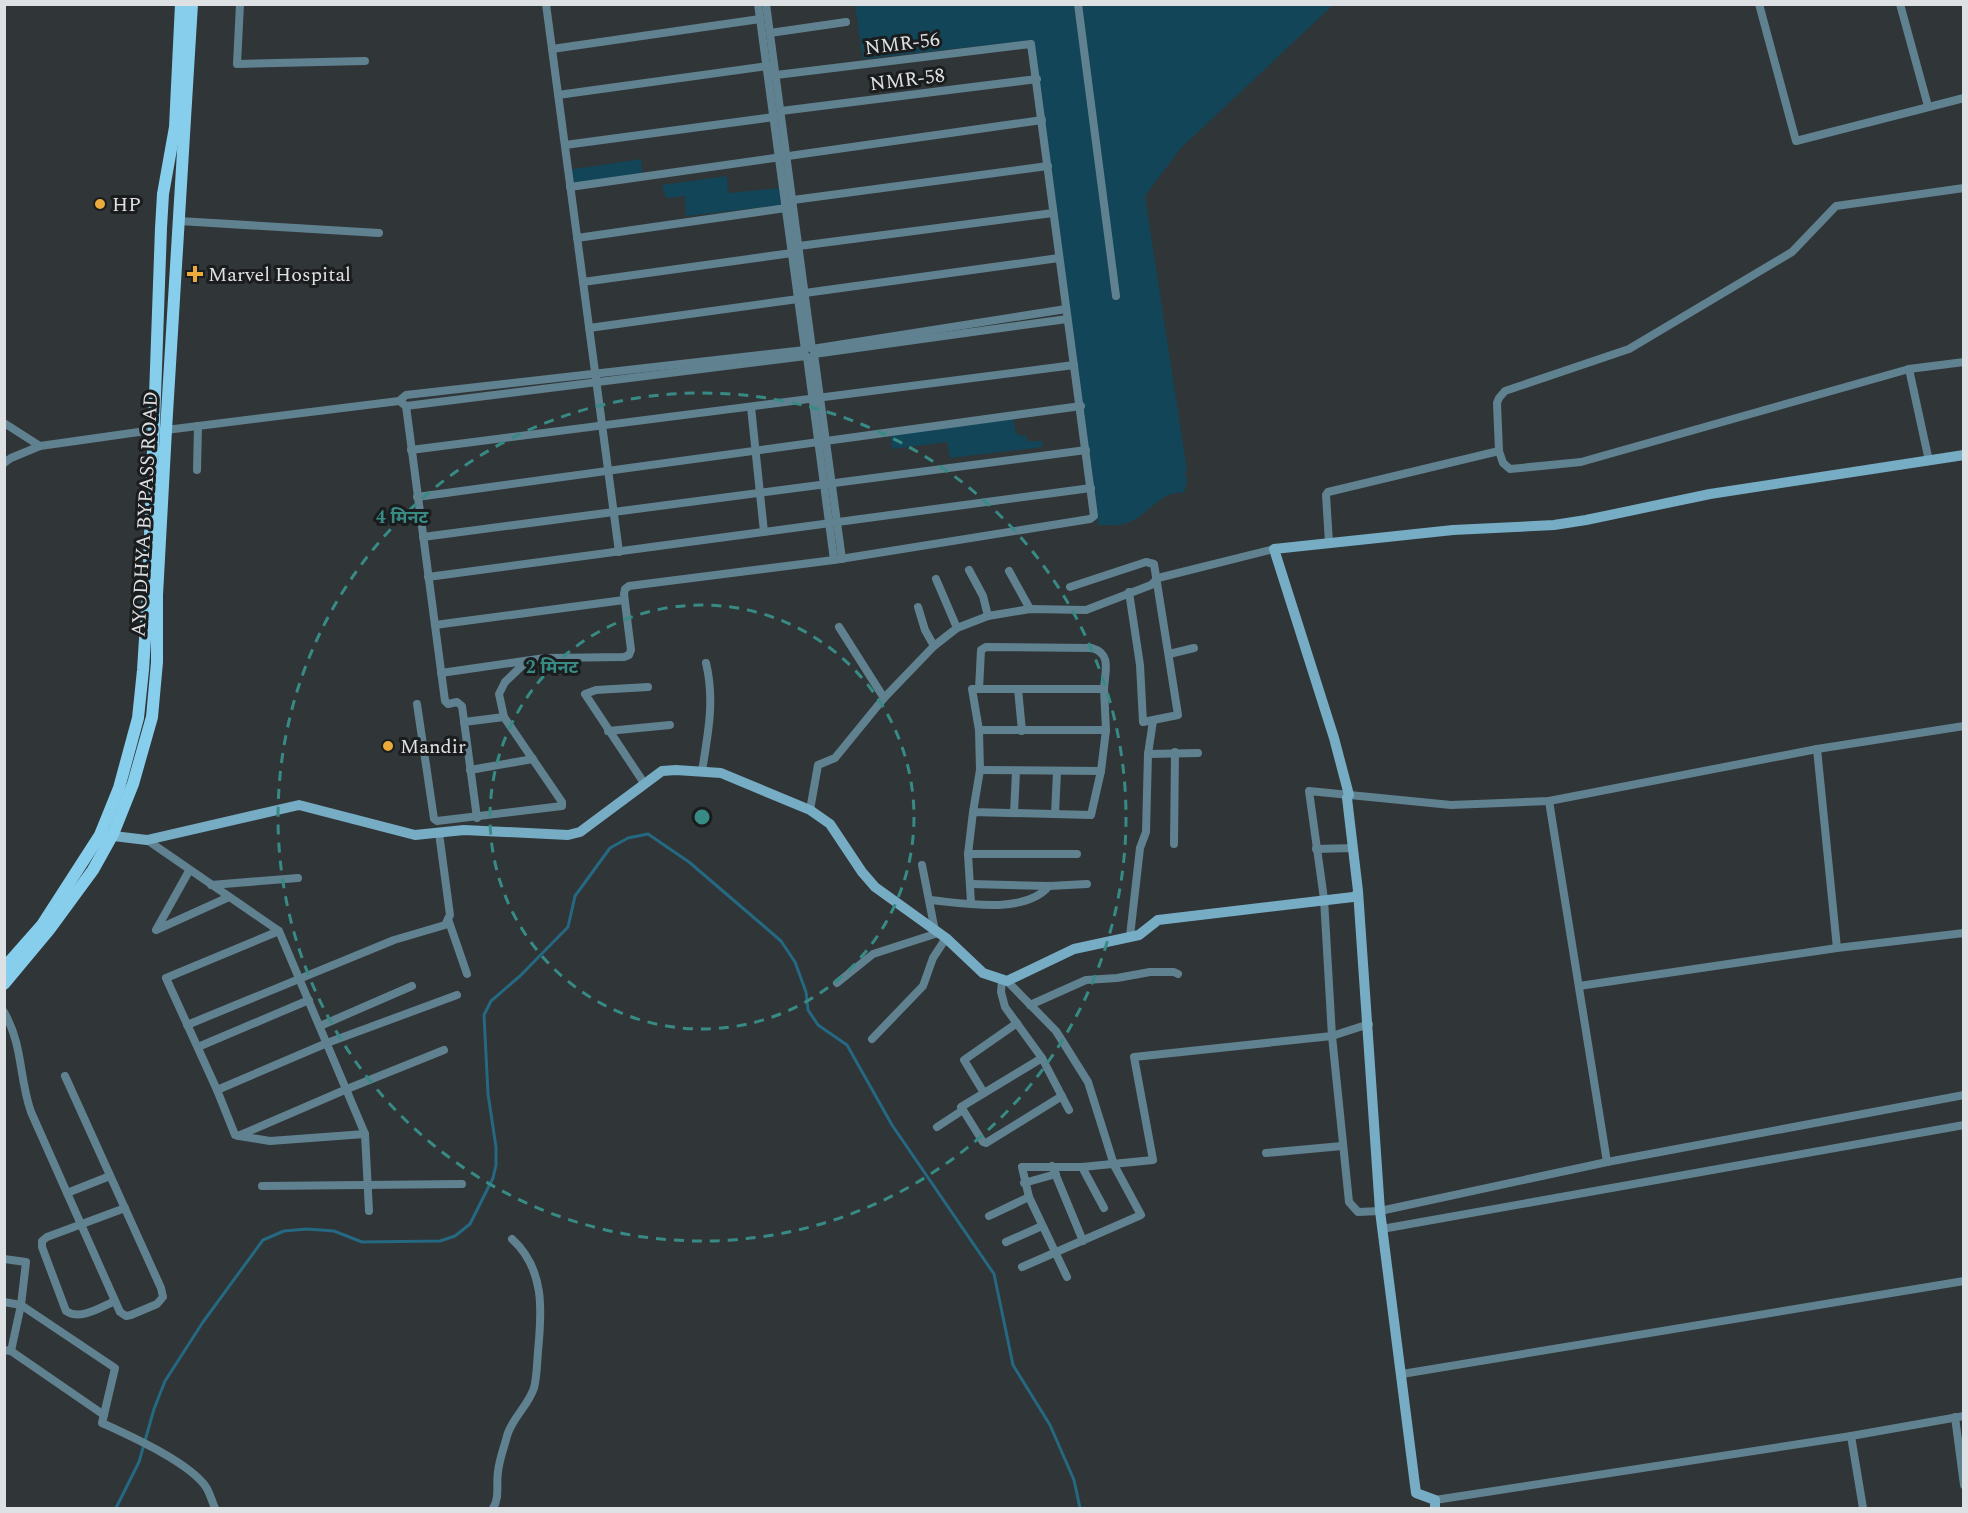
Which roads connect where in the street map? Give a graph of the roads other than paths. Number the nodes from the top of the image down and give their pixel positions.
1 (181, 4) edge
2 (192, 4) edge
3 (240, 4) edge
4 (546, 4) edge
5 (758, 4) edge
6 (766, 4) edge
7 (1078, 4) edge
8 (1759, 4) edge
9 (1900, 4) edge
10 (760, 19) junction
11 (846, 22) dead end
12 (770, 33) junction
13 (552, 49) junction
14 (365, 61) dead end
15 (767, 66) junction
16 (772, 76) junction
17 (1037, 79) junction
18 (558, 95) junction
19 (1964, 98) edge
20 (1928, 106) junction
21 (781, 111) junction
22 (774, 117) junction
23 (1042, 120) junction
24 (565, 146) junction
25 (783, 157) junction
26 (1047, 166) junction
27 (570, 187) junction
28 (1964, 188) edge
29 (164, 194) junction
30 (180, 196) junction
31 (793, 200) junction
32 (786, 208) junction
33 (1053, 213) junction
34 (161, 221) junction
35 (179, 221) junction
36 (379, 233) dead end
37 (577, 238) junction
38 (799, 246) junction
39 (792, 253) junction
40 (1059, 258) junction
41 (583, 282) junction
42 (806, 293) junction
43 (1116, 296) dead end
44 (798, 298) junction
45 (1066, 309) junction
46 (1067, 319) junction
47 (589, 328) junction
48 (809, 353) junction
49 (1964, 362) edge
50 (1074, 365) junction
51 (1909, 369) junction
52 (596, 377) junction
53 (816, 398) junction
54 (402, 403) junction
55 (1081, 406) junction
56 (751, 407) junction
57 (4, 423) edge
58 (198, 426) junction
59 (602, 426) junction
60 (160, 430) junction
61 (822, 442) junction
62 (40, 446) junction
63 (411, 450) junction
64 (755, 450) junction
65 (1086, 450) junction
66 (1499, 450) junction
67 (1964, 455) edge
68 (1929, 461) junction
69 (4, 463) edge
70 (197, 470) dead end
71 (608, 471) junction
72 (828, 484) junction
73 (1091, 488) junction
74 (760, 493) junction
75 (417, 497) junction
76 (614, 512) junction
77 (833, 523) junction
78 (764, 532) junction
79 (423, 537) junction
80 (1329, 543) junction
81 (1274, 549) junction
82 (619, 552) junction
83 (838, 559) junction
84 (969, 570) dead end
85 (1009, 571) dead end
86 (428, 577) junction
87 (1158, 578) junction
88 (936, 579) dead end
89 (1070, 587) dead end
90 (1129, 592) junction
91 (624, 600) junction
92 (918, 607) dead end
93 (1030, 609) junction
94 (988, 616) junction
95 (435, 625) junction
96 (839, 627) dead end
97 (957, 628) junction
98 (934, 646) junction
99 (1194, 648) dead end
100 (1169, 654) junction
101 (527, 660) junction
102 (706, 663) dead end
103 (441, 674) junction
104 (648, 687) dead end
105 (979, 689) junction
106 (1018, 689) junction
107 (1104, 689) junction
108 (885, 698) junction
109 (417, 704) dead end
110 (504, 717) junction
111 (1154, 721) junction
112 (464, 722) junction
113 (670, 724) dead end
114 (1964, 726) edge
115 (608, 730) junction
116 (979, 730) junction
117 (1106, 730) junction
118 (1022, 731) junction
119 (1817, 749) junction
120 (1175, 752) junction
121 (1198, 753) dead end
122 (1148, 754) junction
123 (533, 759) junction
124 (470, 770) junction
125 (980, 770) junction
126 (702, 771) junction
127 (1101, 771) junction
128 (1016, 772) junction
129 (1057, 772) junction
130 (644, 783) junction
131 (1349, 795) junction
132 (1549, 801) junction
133 (810, 810) junction
134 (973, 812) junction
135 (1014, 813) junction
136 (1055, 814) junction
137 (477, 818) junction
138 (439, 833) junction
139 (106, 835) junction
140 (147, 840) junction
141 (1174, 844) dead end
142 (1353, 848) junction
143 (1316, 849) junction
144 (968, 854) junction
145 (1077, 854) dead end
146 (922, 865) dead end
147 (189, 871) junction
148 (298, 878) dead end
149 (971, 884) junction
150 (1086, 884) dead end
151 (211, 885) junction
152 (1049, 886) junction
153 (1357, 895) junction
154 (230, 897) junction
155 (1324, 899) junction
156 (929, 900) junction
157 (971, 903) junction
158 (448, 920) junction
159 (279, 931) junction
160 (1964, 933) edge
161 (940, 934) junction
162 (1130, 936) junction
163 (1837, 948) junction
164 (8, 966) edge
165 (467, 974) dead end
166 (1178, 974) dead end
167 (299, 979) junction
168 (1005, 981) junction
169 (837, 983) dead end
170 (4, 984) edge
171 (412, 986) dead end
172 (1580, 986) junction
173 (457, 996) dead end
174 (309, 1000) junction
175 (1030, 1005) junction
176 (4, 1012) edge
177 (1017, 1023) junction
178 (1369, 1024) junction
179 (187, 1025) junction
180 (320, 1026) junction
181 (1332, 1036) junction
182 (872, 1039) dead end
183 (327, 1042) junction
184 (198, 1047) junction
185 (444, 1050) dead end
186 (1042, 1058) junction
187 (65, 1077) dead end
188 (347, 1089) junction
189 (217, 1090) junction
190 (984, 1094) junction
191 (1964, 1095) edge
192 (1062, 1096) junction
193 (963, 1110) junction
194 (1069, 1110) dead end
195 (1964, 1125) edge
196 (937, 1127) dead end
197 (365, 1134) junction
198 (238, 1136) junction
199 (1342, 1146) junction
200 (1266, 1153) dead end
201 (1606, 1162) junction
202 (1114, 1165) junction
203 (1082, 1167) junction
204 (1054, 1170) junction
205 (110, 1176) junction
206 (1024, 1183) junction
207 (462, 1184) dead end
208 (262, 1186) dead end
209 (368, 1186) junction
210 (67, 1193) junction
211 (1029, 1197) junction
212 (125, 1208) junction
213 (1104, 1208) dead end
214 (1380, 1210) junction
215 (369, 1211) dead end
216 (989, 1215) dead end
217 (81, 1224) junction
218 (1042, 1226) junction
219 (1382, 1229) junction
220 (512, 1239) dead end
221 (1083, 1241) junction
222 (1006, 1242) dead end
223 (1054, 1252) junction
224 (4, 1259) edge
225 (1022, 1268) dead end
226 (1067, 1277) dead end
227 (1964, 1281) edge
228 (116, 1301) junction
229 (4, 1302) edge
230 (21, 1305) junction
231 (8, 1350) edge
232 (1402, 1374) junction
233 (104, 1415) junction
234 (1959, 1417) edge
235 (1851, 1436) junction
236 (1964, 1485) edge
237 (1435, 1504) edge
238 (214, 1509) edge
239 (493, 1509) edge
240 (1863, 1509) edge

1 - 29 main road, AYODHYA BYPASS ROAD
2 - 30 main road, AYODHYA BYPASS ROAD
3 - 14 street
4 - 13 street
5 - 10 street
6 - 12 street
7 - 43 street
8 - 20 street
9 - 20 street
10 - 13 street
10 - 15 street
11 - 12 street
12 - 16 street
13 - 18 street
15 - 16 street
15 - 18 street
16 - 17 street, NMR-56
16 - 21 street
16 - 22 street
17 - 21 street, NMR-58
17 - 23 street
18 - 24 street
19 - 20 street
21 - 25 street
22 - 24 street
22 - 25 street
23 - 25 street
23 - 26 street
24 - 27 street
25 - 27 street
25 - 31 street
25 - 32 street
26 - 31 street
26 - 33 street
27 - 37 street
28 - 66 street
29 - 30 main road
29 - 34 main road, AYODHYA BYPASS ROAD
30 - 35 main road, AYODHYA BYPASS ROAD
31 - 38 street
32 - 37 street
32 - 39 street
33 - 38 street
33 - 40 street
34 - 35 main road
34 - 60 main road, AYODHYA BYPASS ROAD
35 - 36 street
35 - 60 main road, AYODHYA BYPASS ROAD
37 - 41 street
38 - 42 street
39 - 41 street
39 - 44 street
40 - 42 street
40 - 45 street
41 - 47 street
42 - 48 street
44 - 47 street
44 - 48 street
45 - 46 street
45 - 48 street
46 - 48 street
46 - 50 street
47 - 52 street
48 - 52 street
48 - 53 street
49 - 51 street
50 - 53 street
50 - 55 street
51 - 66 street
51 - 68 street
52 - 54 street
52 - 59 street
53 - 56 street
53 - 61 street
54 - 58 street
54 - 63 street
55 - 61 street
55 - 65 street
56 - 59 street
56 - 64 street
57 - 62 street
58 - 60 street
58 - 70 street
59 - 63 street
59 - 71 street
60 - 62 street
60 - 139 main road, AYODHYA BYPASS ROAD
61 - 64 street
61 - 72 street
62 - 69 street
63 - 75 street
64 - 71 street
64 - 74 street
65 - 72 street
65 - 73 street
66 - 80 street
67 - 68 street
68 - 80 street
71 - 75 street
71 - 76 street
72 - 74 street
72 - 77 street
73 - 77 street
73 - 83 street
74 - 76 street
74 - 78 street
75 - 79 street
76 - 79 street
76 - 82 street
77 - 78 street
77 - 83 street
78 - 82 street
79 - 86 street
80 - 81 street
81 - 87 street
81 - 131 street
82 - 86 street
83 - 91 street
84 - 94 street
85 - 93 street
86 - 95 street
87 - 89 street
87 - 90 street
87 - 100 street
88 - 97 street
90 - 93 street
90 - 111 street
91 - 95 street
91 - 101 street
92 - 98 street
93 - 94 street
94 - 97 street
95 - 103 street
96 - 108 street
97 - 98 street
98 - 108 street
99 - 100 street
100 - 111 street
101 - 103 street
101 - 110 street
102 - 126 street
103 - 112 street
104 - 115 street
105 - 106 street
105 - 107 street
105 - 116 street
106 - 107 street
106 - 118 street
107 - 117 street
108 - 133 street
109 - 137 street
110 - 112 street
110 - 123 street
111 - 122 street
112 - 124 street
113 - 115 street
114 - 119 street
115 - 130 street
116 - 118 street
116 - 125 street
117 - 118 street
117 - 127 street
119 - 132 street
119 - 163 street
120 - 121 street
120 - 122 street
120 - 141 street
122 - 162 street
123 - 124 street
123 - 137 street
124 - 137 street
125 - 128 street
125 - 134 street
126 - 130 street
126 - 133 street
127 - 129 street
127 - 136 street
128 - 129 street
128 - 135 street
129 - 136 street
130 - 138 street
131 - 132 street
131 - 142 street
131 - 143 street
132 - 172 street
133 - 161 street
134 - 135 street
134 - 144 street
135 - 136 street
138 - 140 street
138 - 158 street
139 - 140 street
139 - 164 main road, AYODHYA BYPASS ROAD
140 - 147 street
142 - 143 street
142 - 153 street
143 - 155 street
144 - 145 street
144 - 149 street
146 - 156 street
147 - 151 street
147 - 154 street
148 - 151 street
149 - 152 street
149 - 157 street
150 - 152 street
151 - 154 street
152 - 157 street
153 - 155 street
153 - 178 street
154 - 159 street
155 - 162 street
155 - 181 street
156 - 157 street
156 - 161 street
158 - 165 street
158 - 167 street
159 - 167 street
159 - 179 street
160 - 163 street
161 - 168 street
161 - 169 street
161 - 182 street
162 - 168 street
163 - 172 street
164 - 170 main road, AYODHYA BYPASS ROAD
166 - 175 street
167 - 174 street
167 - 179 street
168 - 175 street
168 - 177 street
171 - 180 street
172 - 201 street
173 - 183 street
174 - 180 street
174 - 184 street
175 - 202 street
176 - 210 street
177 - 186 street
177 - 190 street
178 - 181 street
178 - 214 street
179 - 184 street
180 - 183 street
181 - 199 street
181 - 202 street
183 - 188 street
183 - 189 street
184 - 189 street
185 - 188 street
186 - 190 street
186 - 192 street
187 - 205 street
188 - 197 street
188 - 198 street
189 - 198 street
190 - 193 street
191 - 201 street
192 - 193 street
192 - 194 street
193 - 196 street
195 - 219 street
197 - 198 street
197 - 209 street
199 - 200 street
199 - 214 street
201 - 214 street
202 - 203 street
202 - 221 street
203 - 204 street
203 - 213 street
204 - 206 street
204 - 206 street
204 - 221 street
205 - 210 street
205 - 212 street
206 - 211 street
207 - 209 street
208 - 209 street
209 - 215 street
210 - 217 street
211 - 216 street
211 - 218 street
212 - 217 street
212 - 228 street
214 - 219 street
217 - 228 street
217 - 228 street
218 - 222 street
218 - 223 street
219 - 232 street
220 - 239 street
221 - 223 street
223 - 225 street
223 - 226 street
224 - 230 street
227 - 232 street
229 - 230 street
230 - 231 street
230 - 233 street
231 - 233 street
232 - 237 street
233 - 238 street
234 - 235 street
234 - 236 street
235 - 237 street
235 - 240 street

